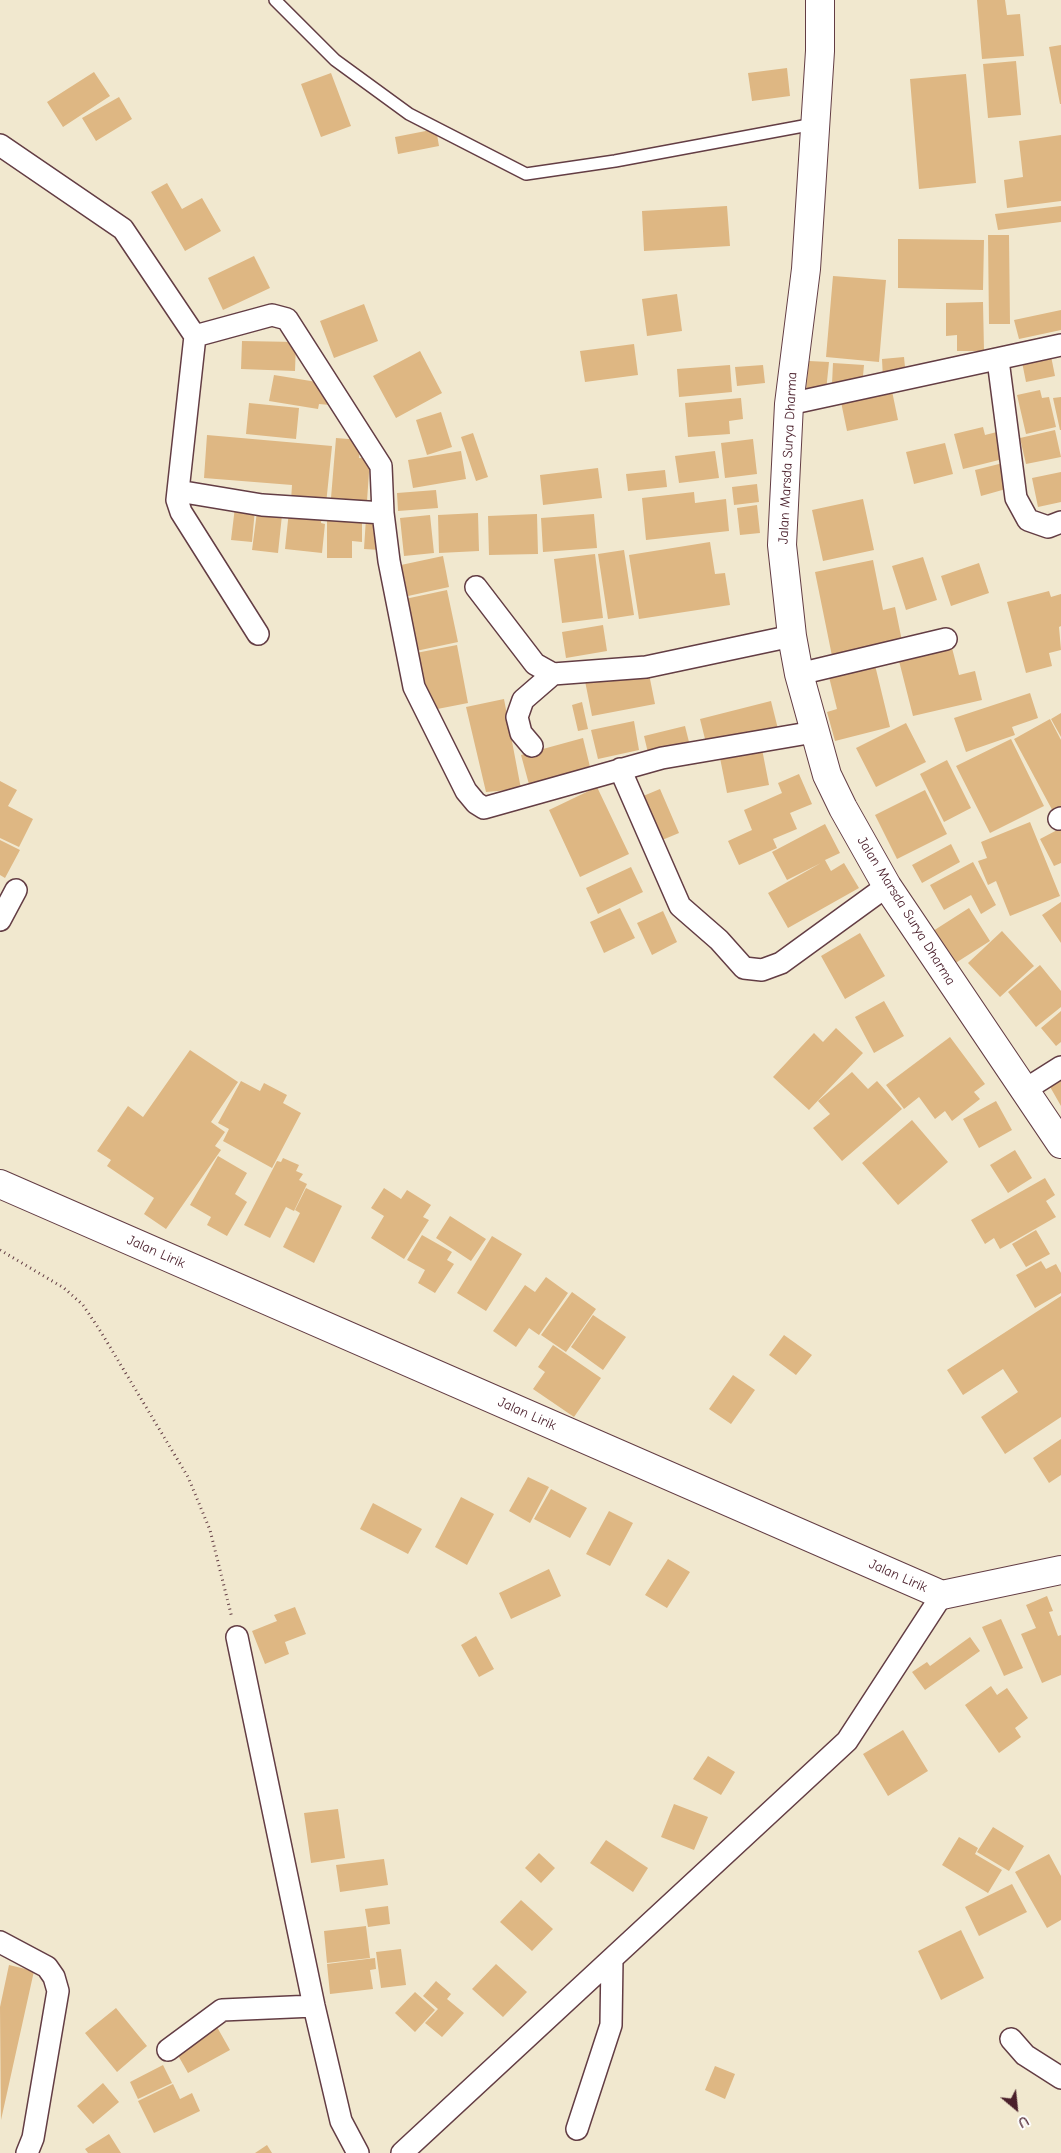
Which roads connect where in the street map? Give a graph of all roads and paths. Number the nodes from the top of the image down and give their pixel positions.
1 (275, 0) edge
2 (820, 0) edge
3 (814, 124) junction
4 (0, 145) edge
5 (195, 336) junction
6 (1061, 345) edge
7 (998, 360) junction
8 (788, 404) junction
9 (178, 491) junction
10 (383, 513) junction
11 (1061, 522) edge
12 (476, 587) dead end
13 (258, 634) dead end
14 (792, 636) junction
15 (946, 639) dead end
16 (553, 674) junction
17 (799, 674) junction
18 (814, 732) junction
19 (532, 746) dead end
20 (620, 769) junction
21 (887, 886) junction
22 (16, 890) dead end
23 (0, 920) edge
24 (1061, 1067) edge
25 (1023, 1091) junction
26 (1061, 1144) edge
27 (0, 1184) edge
28 (0, 1250) edge
29 (1061, 1570) edge
30 (942, 1595) junction
31 (237, 1637) joint
32 (0, 1942) edge
33 (612, 1959) junction
34 (314, 2006) junction
35 (1011, 2039) dead end
36 (168, 2050) dead end
37 (1061, 2078) edge
38 (577, 2129) dead end
39 (27, 2153) edge
40 (358, 2153) edge
41 (402, 2153) edge

1 - 3 lane
2 - 3 main road, Jalan Marsda Surya Dharma
3 - 8 main road, Jalan Marsda Surya Dharma
4 - 5 street
5 - 9 street
5 - 10 street
6 - 7 street
7 - 8 street
7 - 11 street
8 - 14 main road, Jalan Marsda Surya Dharma
9 - 10 street
9 - 13 street
10 - 20 street
12 - 16 street
14 - 16 street
14 - 17 main road, Jalan Marsda Surya Dharma
15 - 17 street
16 - 19 street
17 - 18 main road, Jalan Marsda Surya Dharma
18 - 20 street
18 - 21 main road, Jalan Marsda Surya Dharma
20 - 21 street
21 - 25 main road, Jalan Marsda Surya Dharma
22 - 23 street
24 - 25 street
25 - 26 main road, Jalan Marsda Surya Dharma
27 - 30 main road, Jalan Lirik
28 - 31 path
29 - 30 main road, Jalan Lirik
30 - 33 street
31 - 34 street
32 - 39 street
33 - 38 street
33 - 41 street
34 - 36 street
34 - 40 street
35 - 37 street

